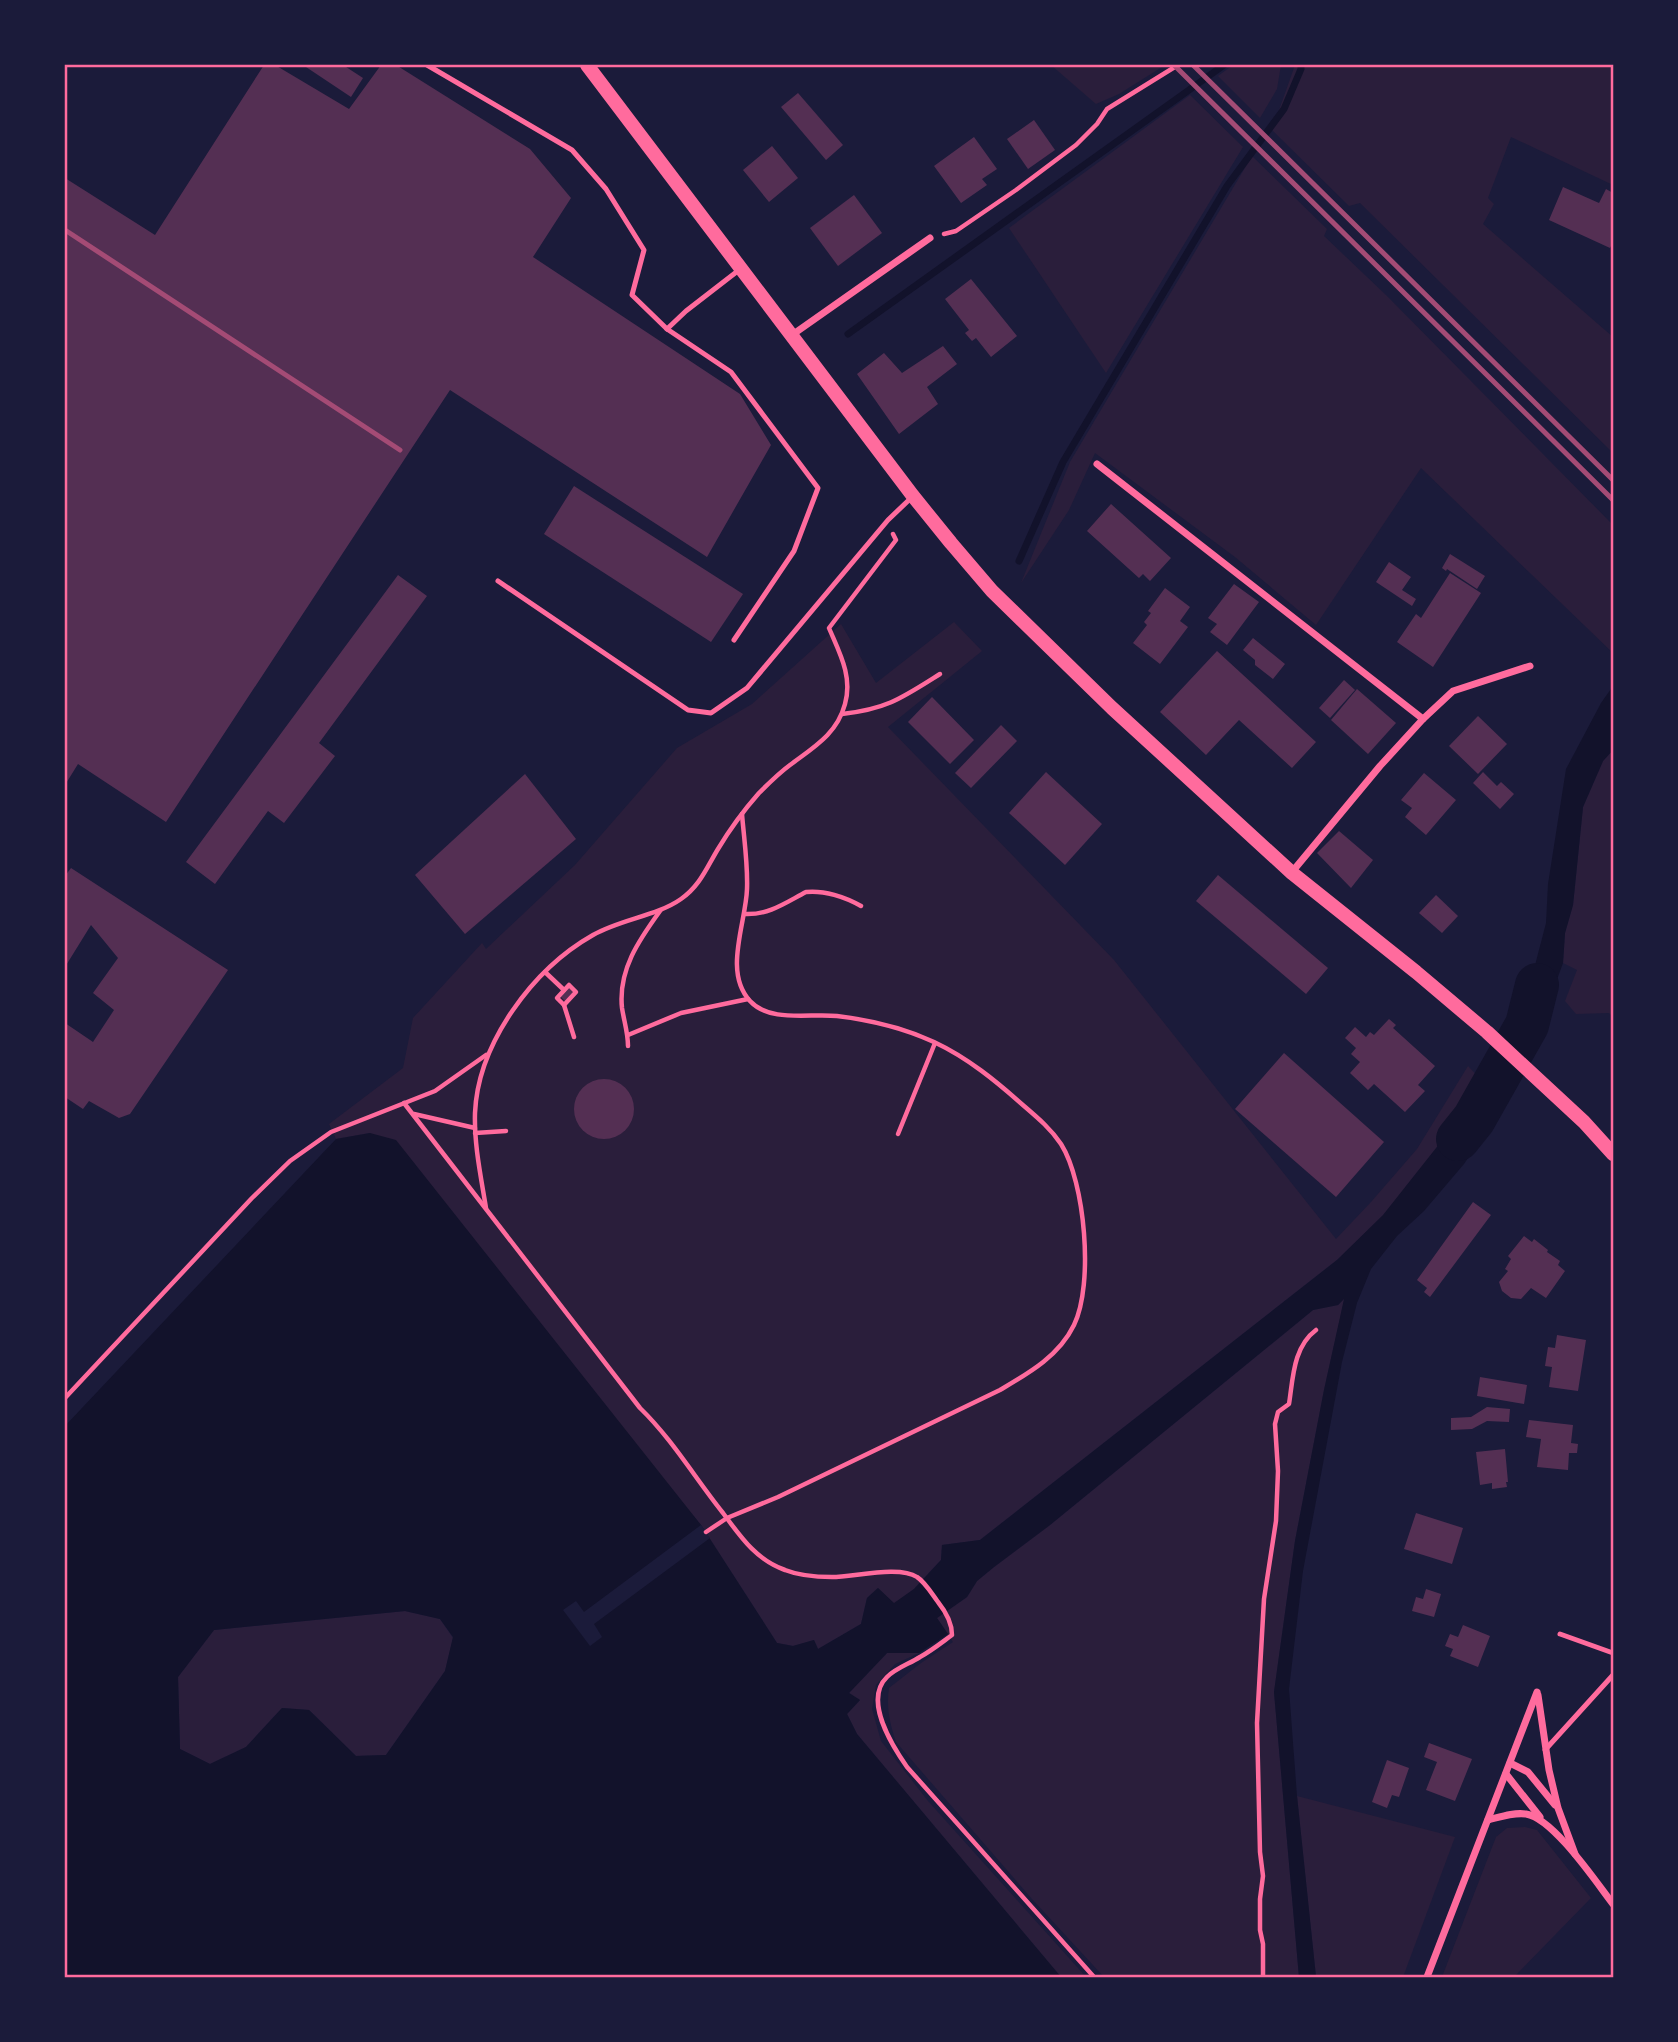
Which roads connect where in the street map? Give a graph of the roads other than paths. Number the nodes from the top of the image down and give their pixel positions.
1 (427, 65) edge
2 (587, 65) edge
3 (930, 237) road end
4 (741, 268) junction
5 (667, 329) junction
6 (792, 335) junction
7 (1097, 464) dead end
8 (913, 496) junction
9 (498, 581) dead end
10 (734, 640) dead end
11 (1531, 666) dead end
12 (1423, 719) junction
13 (1292, 873) junction
14 (1613, 1154) edge
15 (1560, 1633) dead end
16 (1613, 1653) edge
17 (1613, 1675) edge
18 (1545, 1750) junction
19 (1510, 1763) junction
20 (1506, 1774) junction
21 (1558, 1808) junction
22 (1488, 1820) junction
23 (1542, 1821) junction
24 (1575, 1854) junction
25 (1613, 1905) edge
26 (1427, 1977) edge

1 - 5 lane
2 - 4 main road
3 - 6 street
4 - 5 lane
4 - 6 main road
5 - 10 lane
6 - 8 main road
7 - 12 street
8 - 9 lane
8 - 13 main road
11 - 12 street
12 - 13 street
13 - 14 main road
15 - 16 lane
17 - 18 lane
18 - 19 street
18 - 21 street
19 - 20 street
19 - 21 street
20 - 22 street
20 - 23 street
21 - 24 street
22 - 23 street
22 - 26 street
23 - 24 street
24 - 25 street

